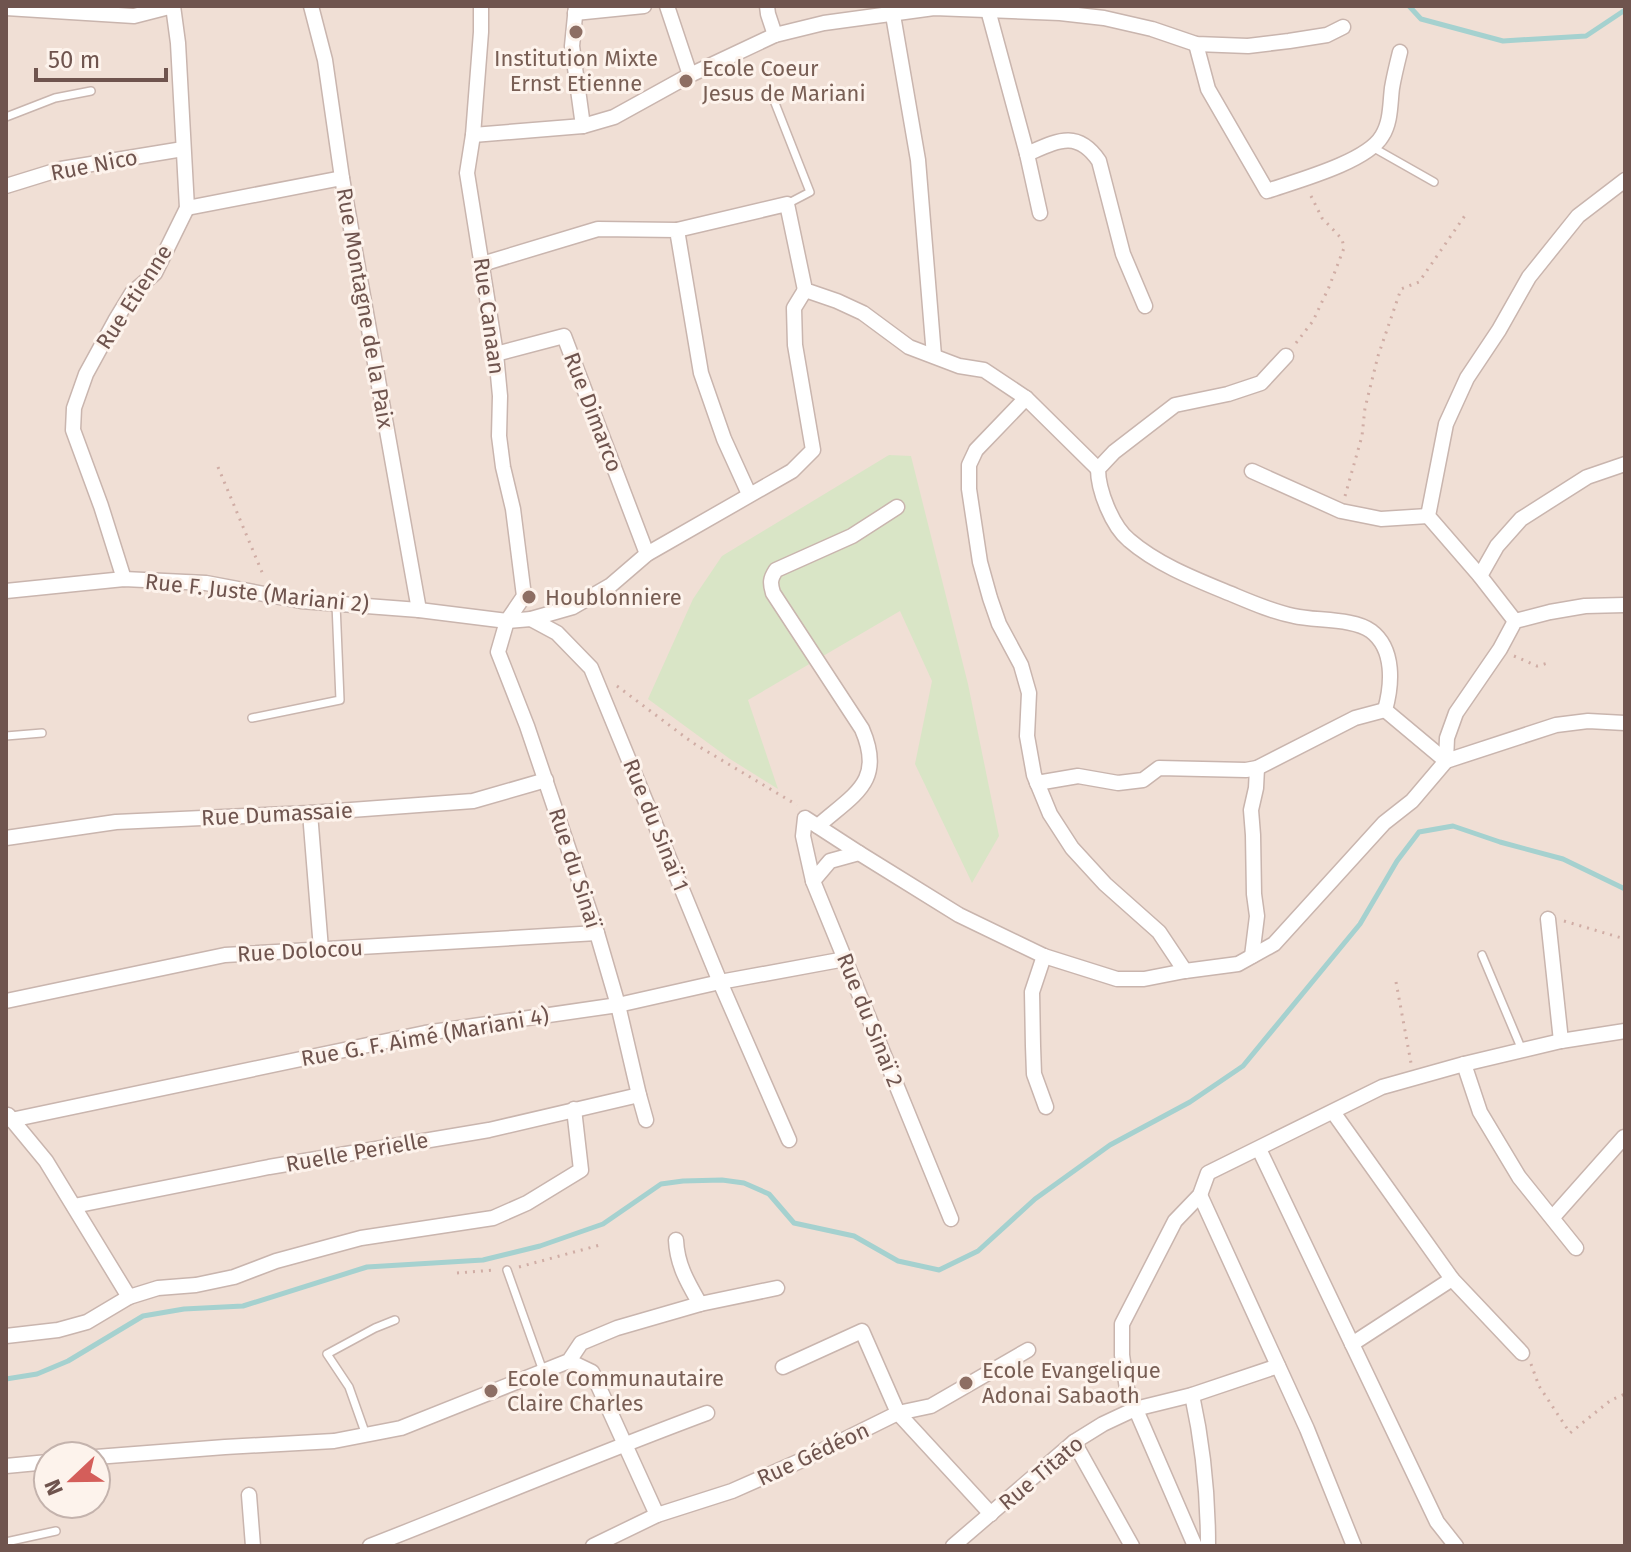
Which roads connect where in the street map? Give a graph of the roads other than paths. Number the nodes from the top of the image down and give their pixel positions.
1 (173, 6) edge
2 (311, 6) edge
3 (481, 6) edge
4 (644, 6) edge
5 (667, 6) edge
6 (767, 6) edge
7 (6, 8) edge
8 (575, 9) edge
9 (112, 10) edge
10 (988, 10) junction
11 (883, 12) edge
12 (1343, 27) dead end
13 (775, 35) junction
14 (1196, 44) junction
15 (1400, 52) dead end
16 (690, 75) junction
17 (91, 91) dead end
18 (773, 98) dead end
19 (6, 117) edge
20 (583, 126) junction
21 (473, 135) junction
22 (1372, 147) junction
23 (183, 149) junction
24 (1027, 154) junction
25 (342, 178) junction
26 (1625, 180) edge
27 (1434, 182) dead end
28 (6, 186) edge
29 (787, 204) junction
30 (187, 208) junction
31 (1040, 213) dead end
32 (677, 230) junction
33 (482, 264) junction
34 (805, 290) junction
35 (1145, 306) dead end
36 (496, 354) junction
37 (934, 356) junction
38 (1286, 356) road end
39 (1026, 398) junction
40 (1625, 464) edge
41 (1098, 469) junction
42 (1252, 471) dead end
43 (749, 494) junction
44 (897, 507) dead end
45 (1428, 516) junction
46 (647, 554) junction
47 (1480, 576) junction
48 (124, 579) junction
49 (6, 591) edge
50 (336, 604) junction
51 (1625, 605) edge
52 (419, 610) junction
53 (531, 619) junction
54 (507, 621) junction
55 (1515, 621) junction
56 (1385, 710) junction
57 (252, 718) dead end
58 (1625, 723) edge
59 (42, 733) dead end
60 (6, 736) edge
61 (1446, 761) junction
62 (1257, 768) junction
63 (546, 780) junction
64 (1037, 783) junction
65 (310, 813) junction
66 (812, 822) junction
67 (6, 838) edge
68 (859, 853) junction
69 (813, 881) junction
70 (1548, 919) road end
71 (597, 933) junction
72 (321, 949) junction
73 (1482, 955) dead end
74 (1044, 956) junction
75 (1252, 956) junction
76 (845, 959) junction
77 (1185, 971) junction
78 (720, 982) junction
79 (6, 1001) edge
80 (618, 1005) junction
81 (1625, 1031) edge
82 (1561, 1041) junction
83 (1522, 1050) junction
84 (1464, 1064) junction
85 (639, 1095) junction
86 (1046, 1107) dead end
87 (574, 1109) junction
88 (1333, 1112) junction
89 (8, 1117) edge
90 (646, 1120) dead end
91 (1625, 1138) edge
92 (789, 1140) dead end
93 (1259, 1149) junction
94 (1200, 1195) junction
95 (74, 1206) junction
96 (1553, 1217) junction
97 (951, 1219) dead end
98 (676, 1240) dead end
99 (1576, 1248) dead end
100 (507, 1270) road end
101 (1452, 1279) junction
102 (777, 1288) dead end
103 (129, 1297) junction
104 (700, 1304) junction
105 (395, 1320) dead end
106 (6, 1336) edge
107 (1352, 1344) junction
108 (1028, 1350) dead end
109 (1522, 1353) road end
110 (569, 1361) junction
111 (1278, 1366) junction
112 (783, 1367) dead end
113 (543, 1371) junction
114 (1192, 1395) junction
115 (1135, 1409) junction
116 (707, 1413) dead end
117 (898, 1413) junction
118 (366, 1435) junction
119 (1074, 1442) junction
120 (626, 1443) junction
121 (112, 1456) edge
122 (32, 1464) edge
123 (6, 1466) edge
124 (249, 1495) dead end
125 (991, 1514) junction
126 (657, 1515) junction
127 (56, 1531) dead end
128 (6, 1542) edge
129 (378, 1545) edge
130 (253, 1546) edge
131 (593, 1546) edge
132 (953, 1546) edge
133 (1132, 1546) edge
134 (1195, 1546) edge
135 (1208, 1546) edge
136 (1354, 1546) edge
137 (1456, 1546) edge

1 - 9 street
1 - 23 street
2 - 25 street, Rue Montagne de la Paix
3 - 21 street, Rue Canaan
4 - 8 street
5 - 16 street
6 - 13 street
7 - 9 street
8 - 20 street
10 - 11 street
10 - 14 street
10 - 24 street
11 - 13 street
11 - 37 street
12 - 14 street
13 - 16 street
14 - 22 street
15 - 22 street
16 - 20 street
17 - 19 lane
18 - 29 lane
20 - 21 street
21 - 33 street, Rue Canaan
22 - 27 lane
23 - 28 street, Rue Nico
23 - 30 street
24 - 31 street
24 - 35 street
25 - 30 street
25 - 52 street, Rue Montagne de la Paix
26 - 45 street
29 - 32 street
29 - 34 street
30 - 48 street, Rue Etienne
32 - 33 street
32 - 43 street
33 - 36 street, Rue Canaan
34 - 37 street
34 - 43 street, Rue F. Juste (Mariani 2)
36 - 46 street, Rue Dimarco
36 - 54 street, Rue Canaan
37 - 39 street
38 - 41 street
39 - 41 street
39 - 64 street
40 - 47 street
41 - 56 street
42 - 45 street
43 - 46 street, Rue F. Juste (Mariani 2)
44 - 66 street
45 - 47 street
46 - 53 street, Rue F. Juste (Mariani 2)
47 - 55 street
48 - 49 street, Rue F. Juste (Mariani 2)
48 - 50 street, Rue F. Juste (Mariani 2)
50 - 52 street, Rue F. Juste (Mariani 2)
50 - 57 lane
51 - 55 street
52 - 54 street, Rue F. Juste (Mariani 2)
53 - 54 street, Rue F. Juste (Mariani 2)
53 - 78 street, Rue du Sinaï 1
54 - 63 street, Rue du Sinaï
55 - 61 street
56 - 61 street
56 - 62 street
58 - 61 street
59 - 60 lane
61 - 75 street
62 - 64 street
62 - 75 street
63 - 65 street, Rue Dumassaie
63 - 71 street, Rue du Sinaï
64 - 77 street
65 - 67 street, Rue Dumassaie
65 - 72 street
66 - 68 street
66 - 69 street, Rue du Sinaï 2
68 - 69 street
68 - 74 street
69 - 76 street, Rue du Sinaï 2
70 - 82 street
71 - 72 street, Rue Dolocou
71 - 80 street, Rue du Sinaï
72 - 79 street, Rue Dolocou
73 - 83 lane
74 - 77 street
74 - 86 street
75 - 77 street
76 - 78 street, Rue G. F. Aimé (Mariani 4)
76 - 97 street, Rue du Sinaï 2
78 - 80 street, Rue G. F. Aimé (Mariani 4)
78 - 92 street, Rue du Sinaï 1
80 - 85 street, Rue du Sinaï
80 - 89 street, Rue G. F. Aimé (Mariani 4)
81 - 82 street
82 - 83 street
83 - 84 street
84 - 88 street
84 - 96 street
85 - 87 street, Ruelle Perielle
85 - 90 street, Rue du Sinaï
87 - 95 street, Ruelle Perielle
87 - 103 street
88 - 93 street
88 - 101 street
89 - 95 street
91 - 96 street
93 - 94 street
93 - 107 street
94 - 111 street
94 - 115 street
95 - 103 street
96 - 99 street
98 - 104 street
100 - 113 lane
101 - 107 street
101 - 109 street
102 - 104 street
103 - 106 street
104 - 110 street
105 - 118 lane
107 - 137 street
108 - 117 street, Rue Gédéon
110 - 113 street
110 - 120 street
111 - 114 street, Rue Titato
111 - 136 street
112 - 117 street
113 - 118 street
114 - 115 street, Rue Titato
114 - 135 street
115 - 119 street, Rue Titato
115 - 134 street
116 - 120 street
117 - 125 street
117 - 126 street, Rue Gédéon
118 - 121 street
119 - 125 street, Rue Titato
119 - 133 street
120 - 126 street
120 - 129 street
122 - 123 street
124 - 130 street
125 - 132 street, Rue Titato
126 - 131 street, Rue Gédéon
127 - 128 lane

